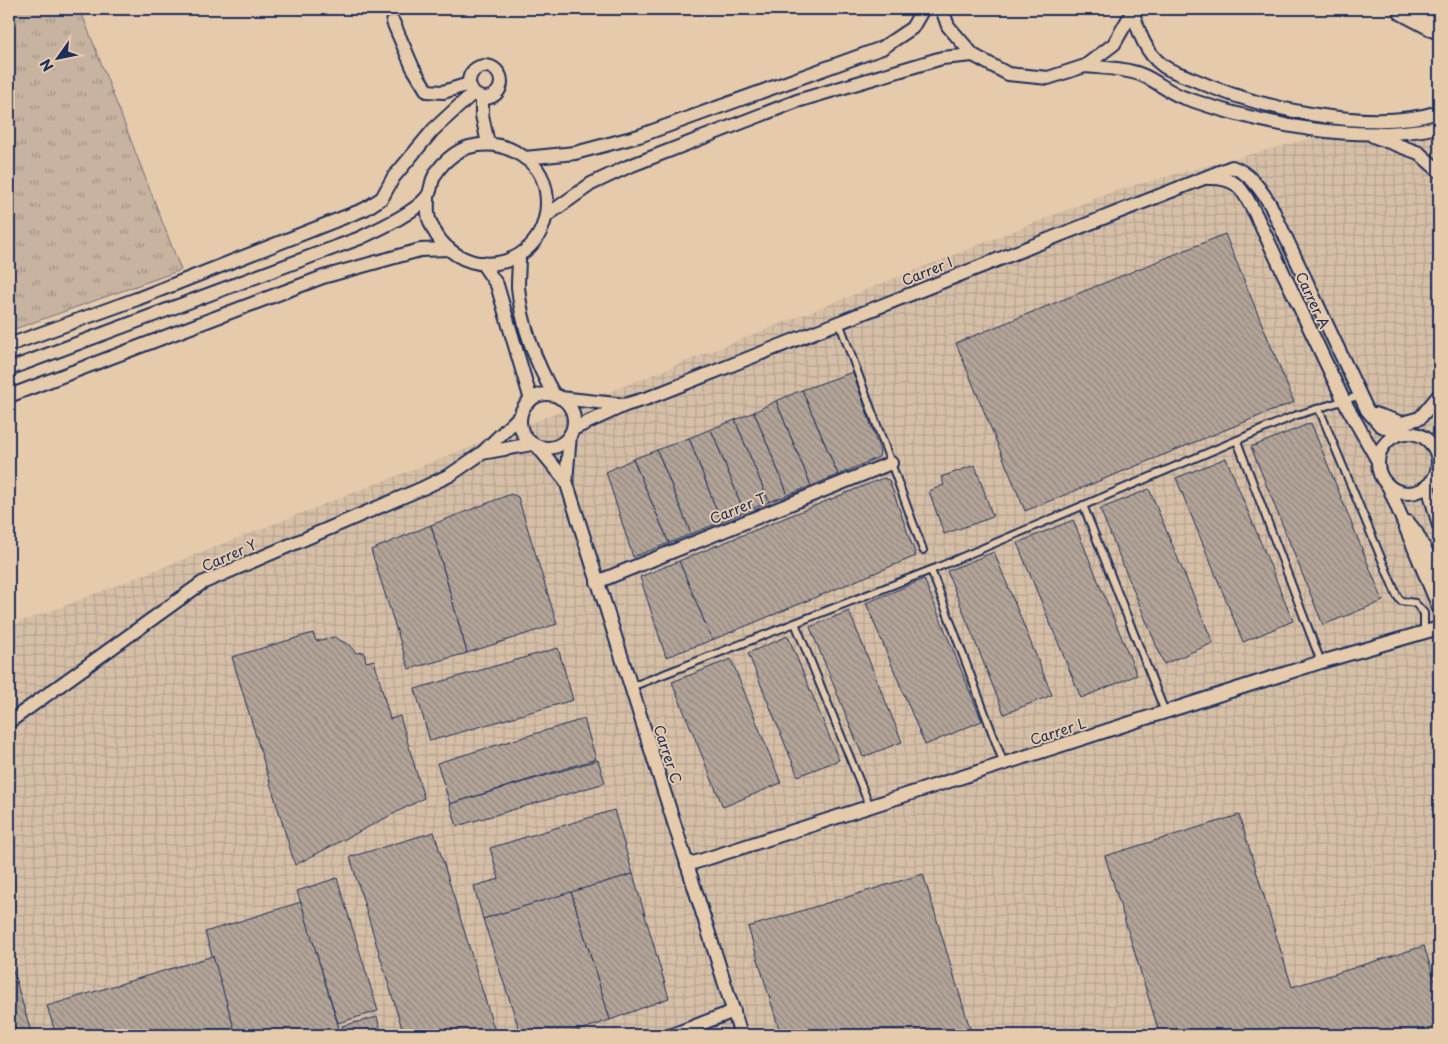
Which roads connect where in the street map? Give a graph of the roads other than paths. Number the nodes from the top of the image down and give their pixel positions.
1 (923, 9) edge
2 (942, 9) edge
3 (1405, 9) edge
4 (1133, 11) edge
5 (393, 22) dead end
6 (1439, 27) edge
7 (973, 55) junction
8 (1086, 66) junction
9 (475, 92) junction
10 (1439, 112) edge
11 (1439, 127) edge
12 (1364, 133) junction
13 (488, 144) junction
14 (525, 158) junction
15 (1439, 171) edge
16 (1203, 178) junction
17 (428, 196) junction
18 (546, 216) junction
19 (449, 249) junction
20 (520, 256) junction
21 (482, 263) junction
22 (839, 322) junction
23 (9, 345) edge
24 (9, 369) edge
25 (1439, 395) edge
26 (9, 396) edge
27 (557, 396) junction
28 (1358, 396) junction
29 (531, 400) junction
30 (1439, 400) edge
31 (1344, 401) junction
32 (625, 405) junction
33 (1319, 409) junction
34 (1367, 410) junction
35 (520, 416) junction
36 (571, 432) junction
37 (1415, 433) junction
38 (1398, 434) junction
39 (1236, 441) junction
40 (535, 445) junction
41 (1439, 446) edge
42 (482, 453) junction
43 (1378, 461) junction
44 (1439, 461) edge
45 (891, 463) junction
46 (566, 481) junction
47 (1388, 485) junction
48 (1428, 486) junction
49 (1083, 506) junction
50 (1400, 512) junction
51 (1439, 526) edge
52 (923, 550) dead end
53 (931, 570) junction
54 (1439, 576) edge
55 (597, 582) junction
56 (1439, 608) edge
57 (795, 623) junction
58 (1439, 628) edge
59 (1424, 632) junction
60 (1321, 662) junction
61 (631, 687) junction
62 (1165, 712) junction
63 (9, 722) edge
64 (1004, 764) junction
65 (870, 807) junction
66 (687, 865) junction
67 (734, 1011) junction
68 (672, 1035) edge
69 (741, 1035) edge

1 - 14 street
2 - 7 street
3 - 6 highway
4 - 8 street
4 - 10 street
5 - 9 street
7 - 8 street
7 - 18 street
8 - 12 street
9 - 13 street
9 - 23 street
11 - 12 street
12 - 15 street
13 - 14 street
13 - 17 street
14 - 18 street
16 - 22 street, Carrer I
16 - 28 street, Carrer I
16 - 31 street, Carrer A
17 - 19 street
17 - 24 street
18 - 20 street
19 - 21 street
19 - 26 street
20 - 21 street
20 - 27 street
21 - 29 street
22 - 32 street, Carrer I
22 - 45 lane
25 - 34 street
27 - 29 street
27 - 32 street, Carrer I
27 - 36 street
28 - 31 lane
28 - 34 street
29 - 35 street
30 - 37 street
31 - 33 lane
31 - 43 street, Carrer A
32 - 36 street, Carrer I
33 - 39 lane
33 - 59 lane
34 - 38 street
35 - 40 street
35 - 42 street, Carrer Y
36 - 40 street
36 - 46 street, Carrer C
37 - 38 street
37 - 44 street
38 - 43 street
39 - 49 lane
39 - 60 lane
40 - 42 street, Carrer Y
40 - 46 street, Carrer C
41 - 44 street
42 - 63 street, Carrer Y
43 - 47 street
44 - 48 street
45 - 52 lane
45 - 55 street, Carrer T
46 - 55 street, Carrer C
47 - 48 street
47 - 50 street
48 - 51 street
49 - 53 lane
49 - 62 lane
50 - 54 street
50 - 56 street
53 - 57 lane
53 - 64 lane
55 - 61 street, Carrer C
57 - 61 lane
57 - 65 lane
58 - 59 street, Carrer L
59 - 60 street, Carrer L
60 - 62 street, Carrer L
61 - 66 street, Carrer C
62 - 64 street, Carrer L
64 - 65 street, Carrer L
65 - 66 street, Carrer L
66 - 67 street, Carrer C
67 - 68 street
67 - 69 street, Carrer C

